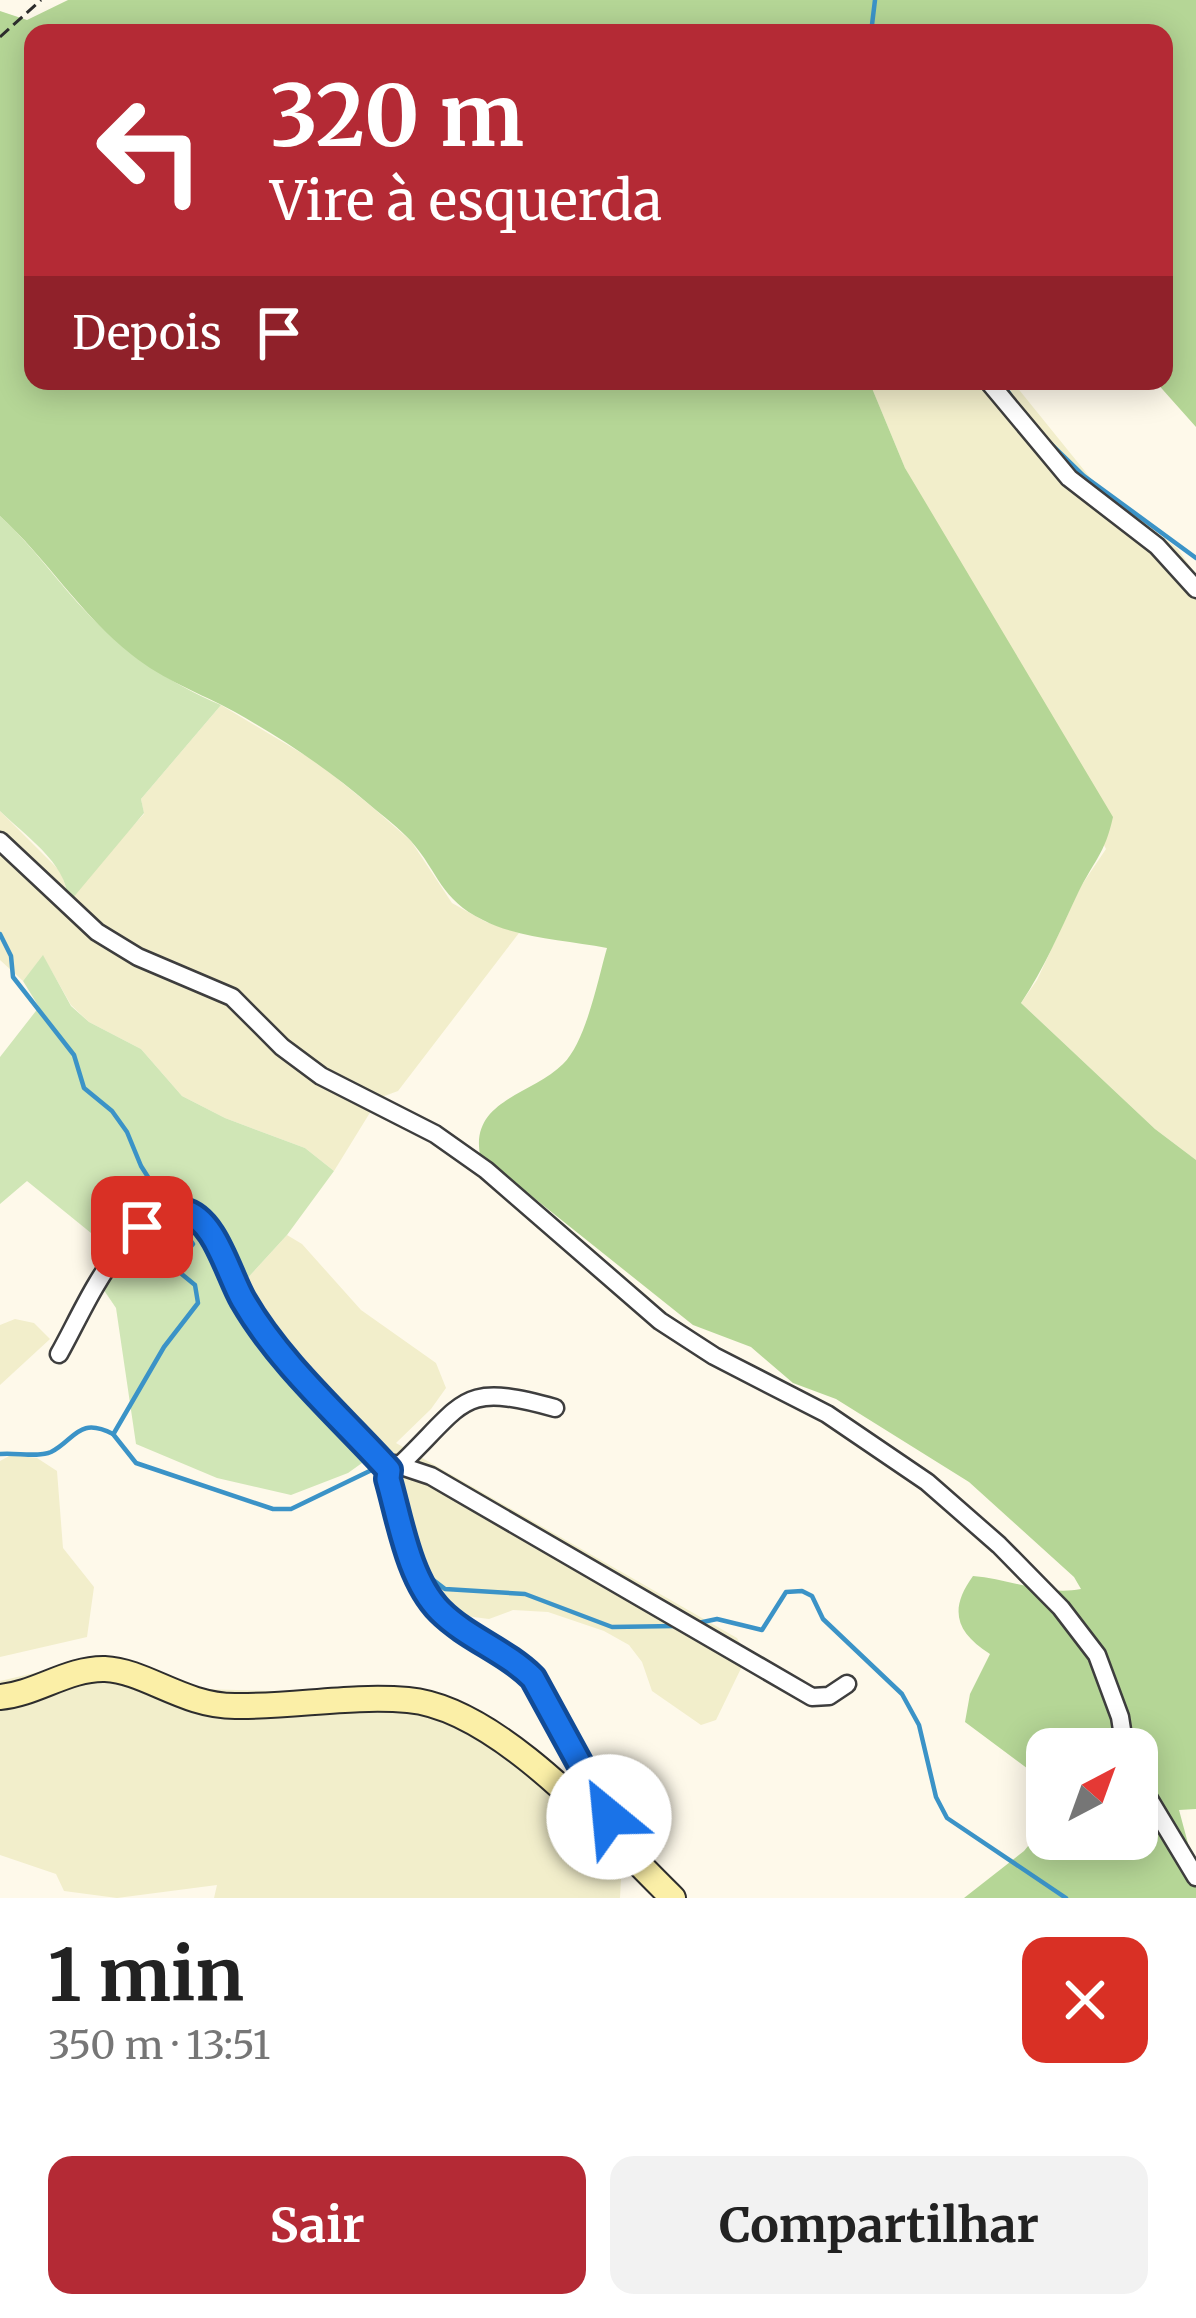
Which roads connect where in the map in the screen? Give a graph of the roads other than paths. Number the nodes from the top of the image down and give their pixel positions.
1 (996, 390) edge
2 (1196, 590) edge
3 (0, 841) edge
4 (59, 1354) dead end
5 (555, 1408) dead end
6 (396, 1467) junction
7 (847, 1684) dead end
8 (0, 1697) edge
9 (1122, 1728) edge
10 (1158, 1814) edge
11 (630, 1856) junction
12 (1196, 1877) edge
13 (673, 1898) edge

1 - 2 street
3 - 9 street
4 - 6 street
5 - 6 street
6 - 7 street
6 - 11 street
8 - 11 street
10 - 12 street
11 - 13 street

